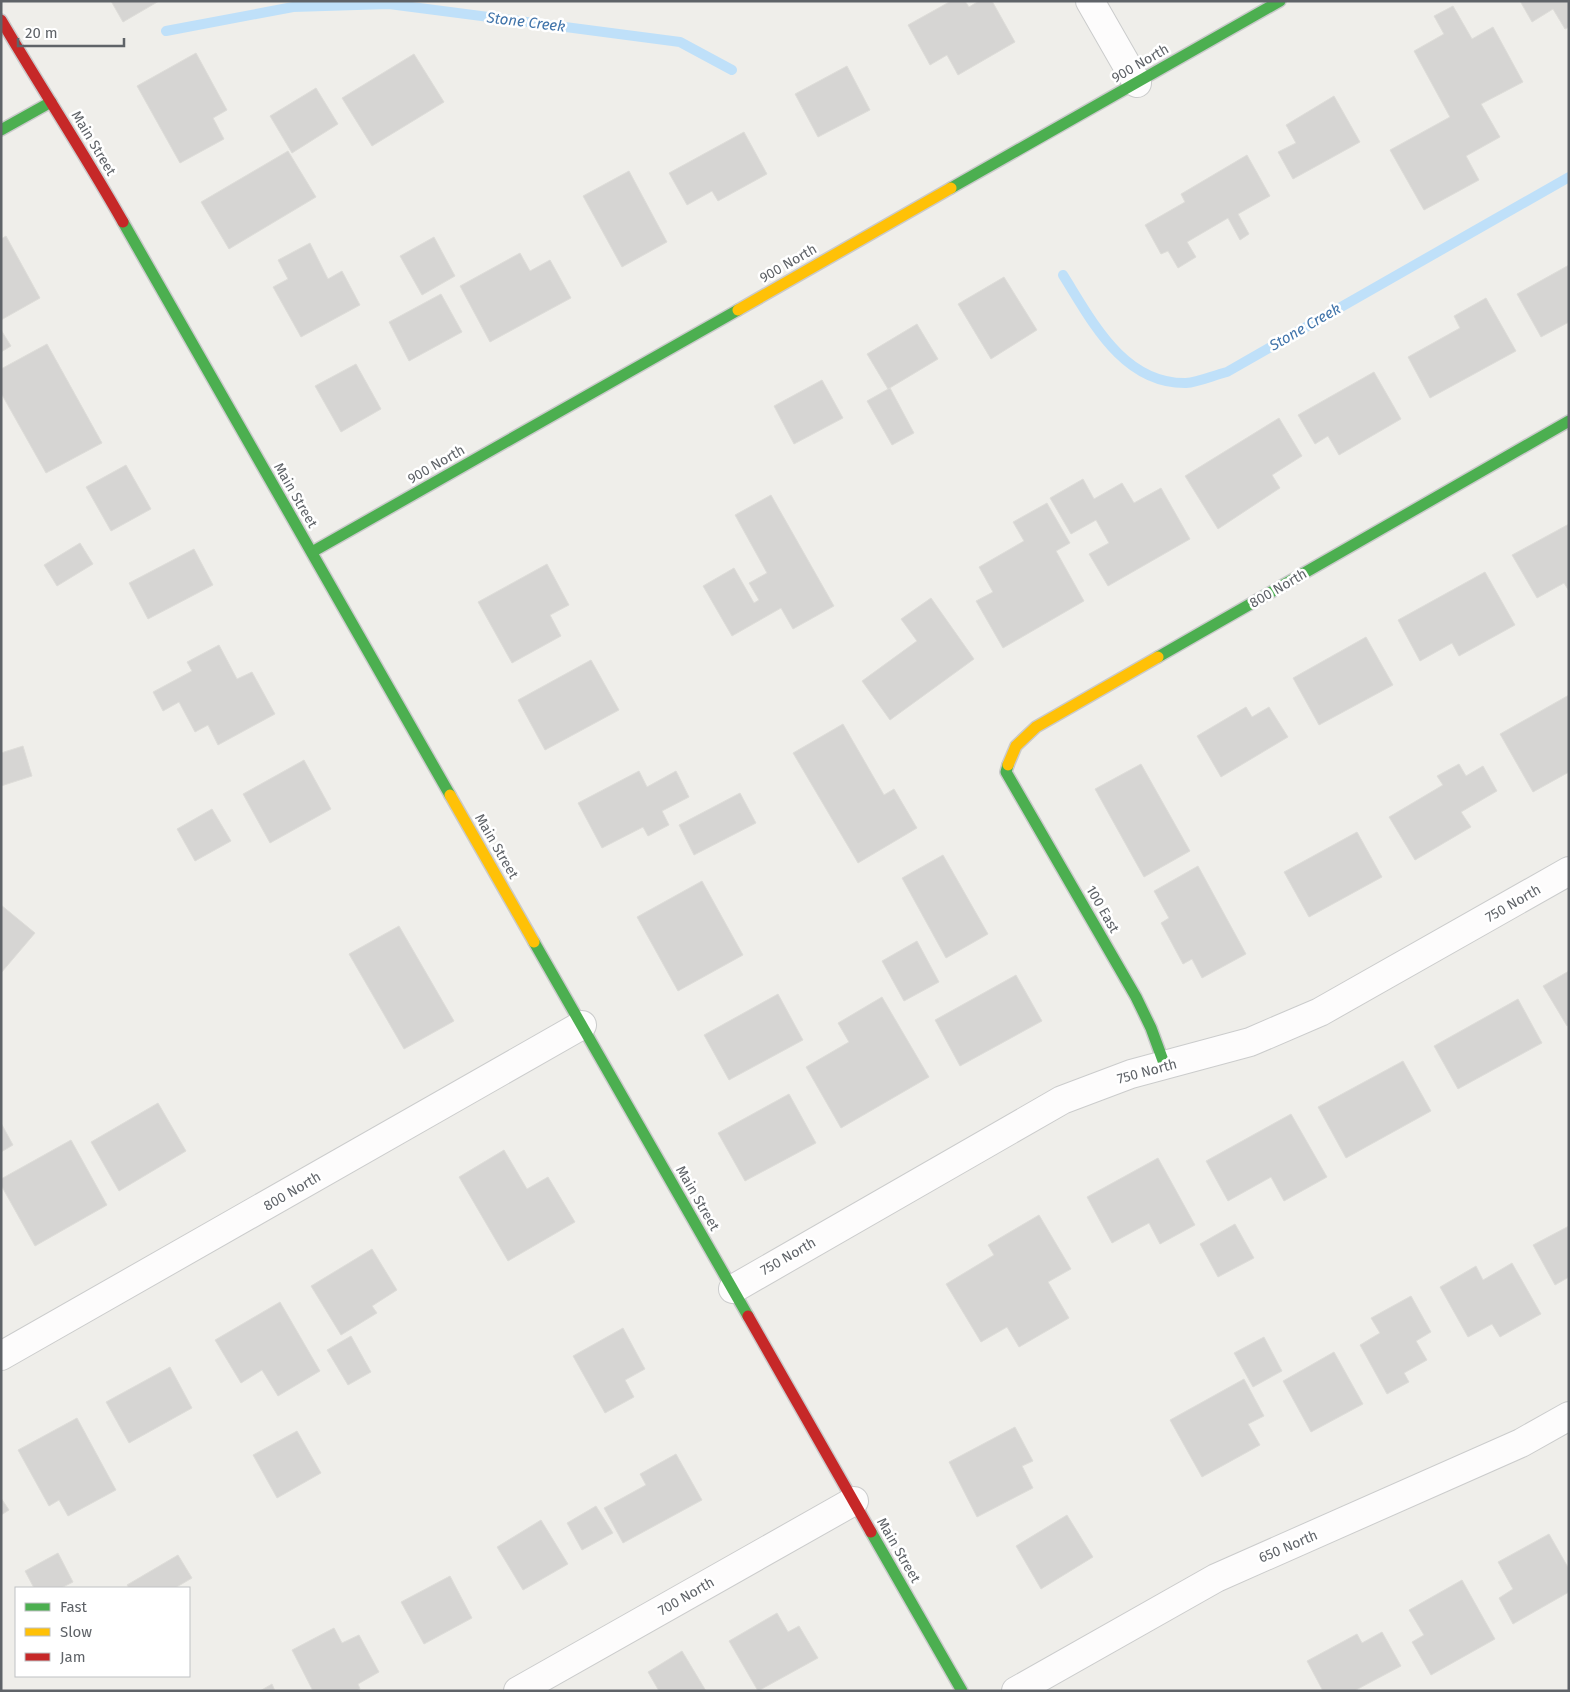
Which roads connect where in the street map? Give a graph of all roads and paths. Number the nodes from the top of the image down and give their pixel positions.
1 (1090, 1) edge
2 (1280, 1) edge
3 (1, 20) edge
4 (1137, 83) junction
5 (50, 102) junction
6 (1, 130) edge
7 (1569, 421) edge
8 (312, 552) junction
9 (1006, 772) joint
10 (1569, 871) edge
11 (582, 1025) junction
12 (1165, 1066) junction
13 (732, 1288) junction
14 (1, 1356) edge
15 (1569, 1416) edge
16 (854, 1501) junction
17 (518, 1691) edge
18 (962, 1691) edge
19 (1016, 1691) edge

1 - 4 street
2 - 4 street, 900 North
3 - 5 street, Main Street
4 - 8 street, 900 North
5 - 6 street
5 - 8 street, Main Street
7 - 9 street, 800 North
8 - 11 street, Main Street
9 - 12 street, 100 East
10 - 12 street, 750 North
11 - 13 street, Main Street
11 - 14 street, 800 North
12 - 13 street, 750 North
13 - 16 street, Main Street
15 - 19 street, 650 North
16 - 17 street, 700 North
16 - 18 street, Main Street

